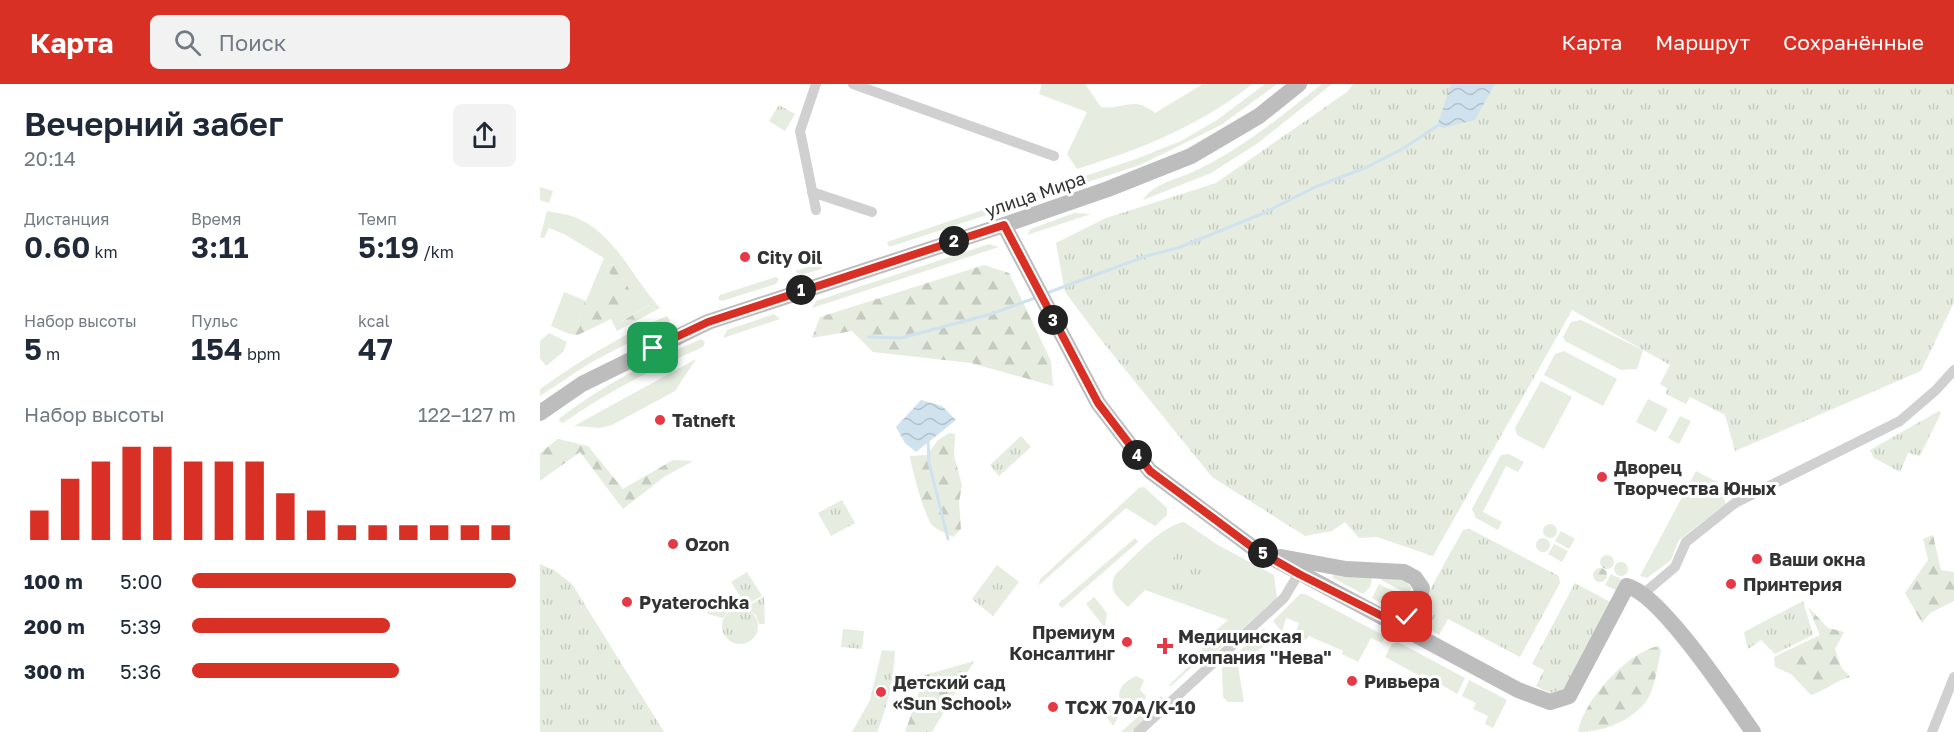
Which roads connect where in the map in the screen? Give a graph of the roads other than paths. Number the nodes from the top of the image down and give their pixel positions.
1 (816, 84) edge
2 (853, 84) edge
3 (1299, 84) edge
4 (1054, 156) dead end
5 (812, 192) junction
6 (816, 210) dead end
7 (872, 212) dead end
8 (1004, 225) junction
9 (1954, 370) edge
10 (540, 413) edge
11 (1302, 568) junction
12 (1643, 594) junction
13 (1390, 620) junction
14 (1954, 677) edge
15 (1138, 732) edge
16 (1753, 732) edge
17 (1932, 732) edge

1 - 5 street
2 - 4 street
3 - 8 street, улица Мира
5 - 6 street
5 - 7 street
8 - 10 street, улица Мира
8 - 11 street
9 - 12 street
11 - 13 street
11 - 13 street
11 - 15 street
12 - 13 street
12 - 16 street
14 - 17 street

